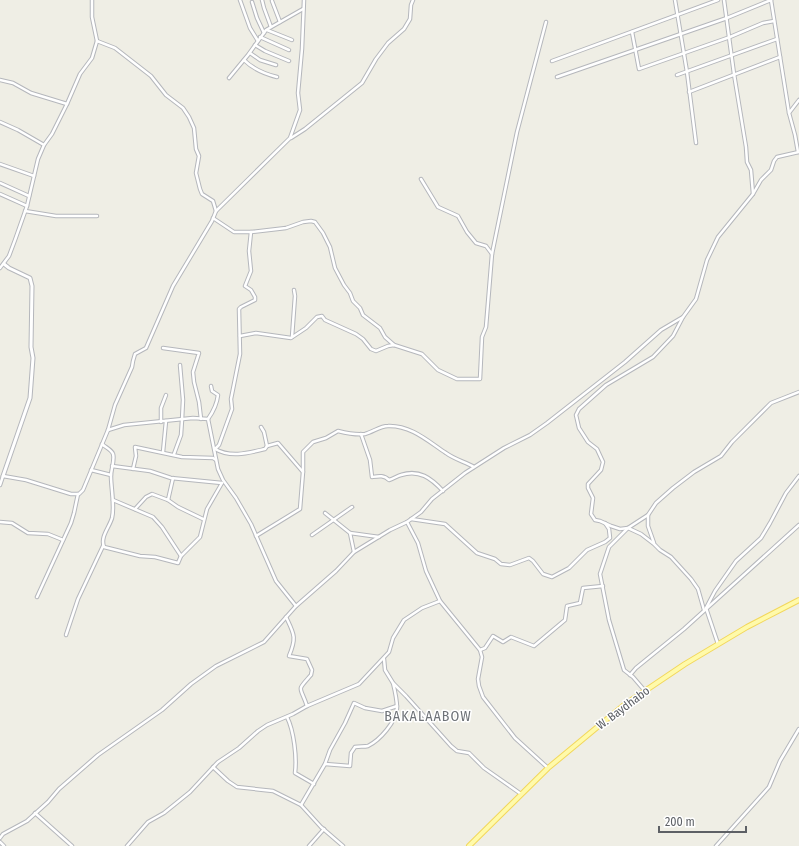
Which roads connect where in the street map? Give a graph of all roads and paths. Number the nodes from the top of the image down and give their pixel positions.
1 (92, 0) edge
2 (240, 0) edge
3 (262, 0) edge
4 (304, 0) edge
5 (413, 0) edge
6 (675, 0) edge
7 (718, 0) edge
8 (724, 0) edge
9 (771, 0) edge
10 (272, 1) dead end
11 (252, 2) dead end
12 (303, 9) junction
13 (678, 15) junction
14 (727, 18) junction
15 (774, 21) junction
16 (280, 22) junction
17 (546, 22) dead end
18 (271, 27) junction
19 (265, 31) junction
20 (632, 32) junction
21 (681, 34) junction
22 (260, 37) junction
23 (730, 37) junction
24 (777, 39) junction
25 (292, 40) dead end
26 (97, 41) junction
27 (258, 41) junction
28 (255, 45) junction
29 (289, 50) dead end
30 (635, 50) junction
31 (250, 53) junction
32 (684, 54) junction
33 (732, 56) junction
34 (780, 57) junction
35 (244, 60) junction
36 (290, 61) dead end
37 (552, 61) dead end
38 (276, 65) dead end
39 (687, 72) junction
40 (734, 74) junction
41 (678, 75) dead end
42 (277, 77) dead end
43 (557, 77) dead end
44 (229, 78) dead end
45 (0, 80) edge
46 (690, 92) junction
47 (799, 100) edge
48 (67, 104) junction
49 (789, 113) junction
50 (0, 122) edge
51 (290, 138) junction
52 (696, 143) dead end
53 (44, 145) junction
54 (798, 152) edge
55 (0, 164) edge
56 (34, 176) junction
57 (421, 179) dead end
58 (0, 183) edge
59 (0, 194) edge
60 (753, 194) junction
61 (29, 196) junction
62 (26, 206) junction
63 (25, 211) junction
64 (216, 211) junction
65 (97, 216) dead end
66 (213, 218) junction
67 (252, 232) junction
68 (492, 254) junction
69 (4, 264) junction
70 (0, 268) edge
71 (294, 290) dead end
72 (683, 317) junction
73 (240, 336) junction
74 (292, 338) junction
75 (394, 345) junction
76 (163, 348) dead end
77 (180, 365) dead end
78 (211, 386) dead end
79 (799, 392) edge
80 (166, 396) dead end
81 (201, 419) junction
82 (208, 419) junction
83 (182, 420) junction
84 (166, 421) junction
85 (161, 422) junction
86 (261, 427) dead end
87 (108, 430) junction
88 (361, 434) junction
89 (102, 444) junction
90 (267, 446) junction
91 (215, 450) junction
92 (162, 452) junction
93 (174, 454) junction
94 (217, 462) junction
95 (112, 466) junction
96 (474, 467) junction
97 (133, 469) junction
98 (91, 470) junction
99 (303, 472) junction
100 (1, 475) edge
101 (111, 475) junction
102 (799, 476) edge
103 (173, 478) junction
104 (223, 482) junction
105 (0, 485) edge
106 (443, 491) junction
107 (78, 494) junction
108 (113, 500) junction
109 (168, 500) junction
110 (352, 507) dead end
111 (135, 509) junction
112 (325, 513) dead end
113 (648, 515) junction
114 (203, 519) junction
115 (411, 519) junction
116 (334, 520) junction
117 (0, 522) edge
118 (407, 522) junction
119 (604, 522) junction
120 (799, 524) edge
121 (628, 528) junction
122 (350, 533) junction
123 (312, 534) dead end
124 (256, 536) junction
125 (380, 537) junction
126 (610, 538) junction
127 (63, 540) junction
128 (654, 544) junction
129 (103, 546) junction
130 (609, 547) junction
131 (354, 552) junction
132 (180, 556) junction
133 (603, 586) junction
134 (37, 597) dead end
135 (799, 600) edge
136 (440, 601) junction
137 (296, 606) junction
138 (705, 609) junction
139 (286, 617) junction
140 (66, 635) dead end
141 (719, 644) junction
142 (480, 650) junction
143 (384, 658) junction
144 (630, 674) junction
145 (393, 683) junction
146 (645, 691) junction
147 (307, 706) junction
148 (397, 706) junction
149 (287, 717) junction
150 (799, 729) edge
151 (325, 764) junction
152 (213, 767) junction
153 (548, 768) junction
154 (314, 784) junction
155 (521, 794) junction
156 (301, 805) junction
157 (35, 813) junction
158 (324, 829) junction
159 (0, 838) edge
160 (0, 842) edge
161 (4, 846) edge
162 (72, 846) edge
163 (127, 846) edge
164 (309, 846) edge
165 (343, 846) edge
166 (469, 846) edge
167 (716, 846) edge

1 - 26 street
2 - 27 street
3 - 18 street
4 - 12 street
5 - 51 street
6 - 13 street
7 - 13 street
8 - 14 street
9 - 14 street
9 - 15 street
10 - 16 street
11 - 19 street
12 - 16 street
12 - 51 street
13 - 20 street
13 - 21 street
14 - 21 street
14 - 23 street
15 - 23 street
15 - 24 street
16 - 18 street
17 - 68 street
18 - 19 street
19 - 22 street
19 - 25 street
20 - 30 street
20 - 37 street
21 - 30 street
21 - 32 street
22 - 27 street
22 - 29 street
23 - 32 street
23 - 33 street
24 - 33 street
24 - 34 street
26 - 48 street
26 - 64 street
27 - 28 street
28 - 31 street
28 - 36 street
30 - 32 street
30 - 43 street
31 - 35 street
31 - 38 street
32 - 39 street
33 - 39 street
33 - 40 street
34 - 40 street
34 - 49 street
35 - 42 street
35 - 44 street
39 - 41 street
39 - 46 street
40 - 46 street
40 - 60 street
45 - 48 street
46 - 52 street
47 - 49 street
48 - 53 street
49 - 54 street
50 - 53 street
51 - 64 street
53 - 56 street
54 - 60 street
55 - 56 street
56 - 61 street
57 - 68 street
58 - 61 street
59 - 62 street
60 - 72 street
61 - 62 street
62 - 63 street
63 - 65 street
63 - 69 street
64 - 66 street
66 - 67 street
66 - 87 street
67 - 73 street
67 - 75 street
68 - 75 street
69 - 70 street
69 - 100 street
71 - 74 street
72 - 96 street
72 - 119 street
73 - 74 street
73 - 91 street
74 - 75 street
76 - 81 street
77 - 83 street
78 - 82 street
79 - 113 street
80 - 85 street
81 - 82 street
81 - 83 street
82 - 91 street
83 - 84 street
83 - 93 street
84 - 85 street
84 - 92 street
85 - 87 street
86 - 90 street
87 - 89 street
88 - 96 street
88 - 99 street
88 - 106 street
89 - 95 street
89 - 98 street
90 - 91 street
90 - 99 street
91 - 94 street
92 - 93 street
92 - 97 street
93 - 94 street
94 - 104 street
95 - 97 street
95 - 101 street
96 - 106 street
97 - 103 street
98 - 101 street
98 - 107 street
99 - 124 street
100 - 105 street
100 - 107 street
101 - 108 street
102 - 138 street
103 - 104 street
103 - 109 street
104 - 114 street
104 - 124 street
106 - 115 street
107 - 127 street
108 - 111 street
108 - 129 street
109 - 111 street
109 - 114 street
110 - 116 street
111 - 132 street
112 - 116 street
113 - 121 street
113 - 128 street
114 - 132 street
115 - 118 street
115 - 126 street
116 - 122 street
116 - 123 street
117 - 127 street
118 - 125 street
118 - 136 street
119 - 121 street
119 - 126 street
120 - 138 street
121 - 128 street
121 - 130 street
122 - 125 street
122 - 131 street
124 - 137 street
125 - 131 street
126 - 130 street
127 - 134 street
128 - 138 street
129 - 132 street
129 - 140 street
130 - 133 street
131 - 137 street
133 - 142 street
133 - 144 street
135 - 141 main road, W. Baydhabo
136 - 142 street
136 - 143 street
137 - 139 street
138 - 141 street
138 - 144 street
139 - 147 street
139 - 157 street
141 - 146 main road, W. Baydhabo
142 - 153 street
143 - 145 street
143 - 147 street
144 - 146 street
145 - 148 street
145 - 155 street
146 - 153 main road, W. Baydhabo
147 - 149 street
148 - 151 street
148 - 151 street
149 - 152 street
149 - 154 street
150 - 167 street
151 - 154 street
152 - 156 street
152 - 163 street
153 - 155 main road, W. Baydhabo
154 - 156 street
155 - 166 main road, W. Baydhabo
156 - 158 street
157 - 159 street
157 - 162 street
158 - 164 street
158 - 165 street
160 - 161 street

